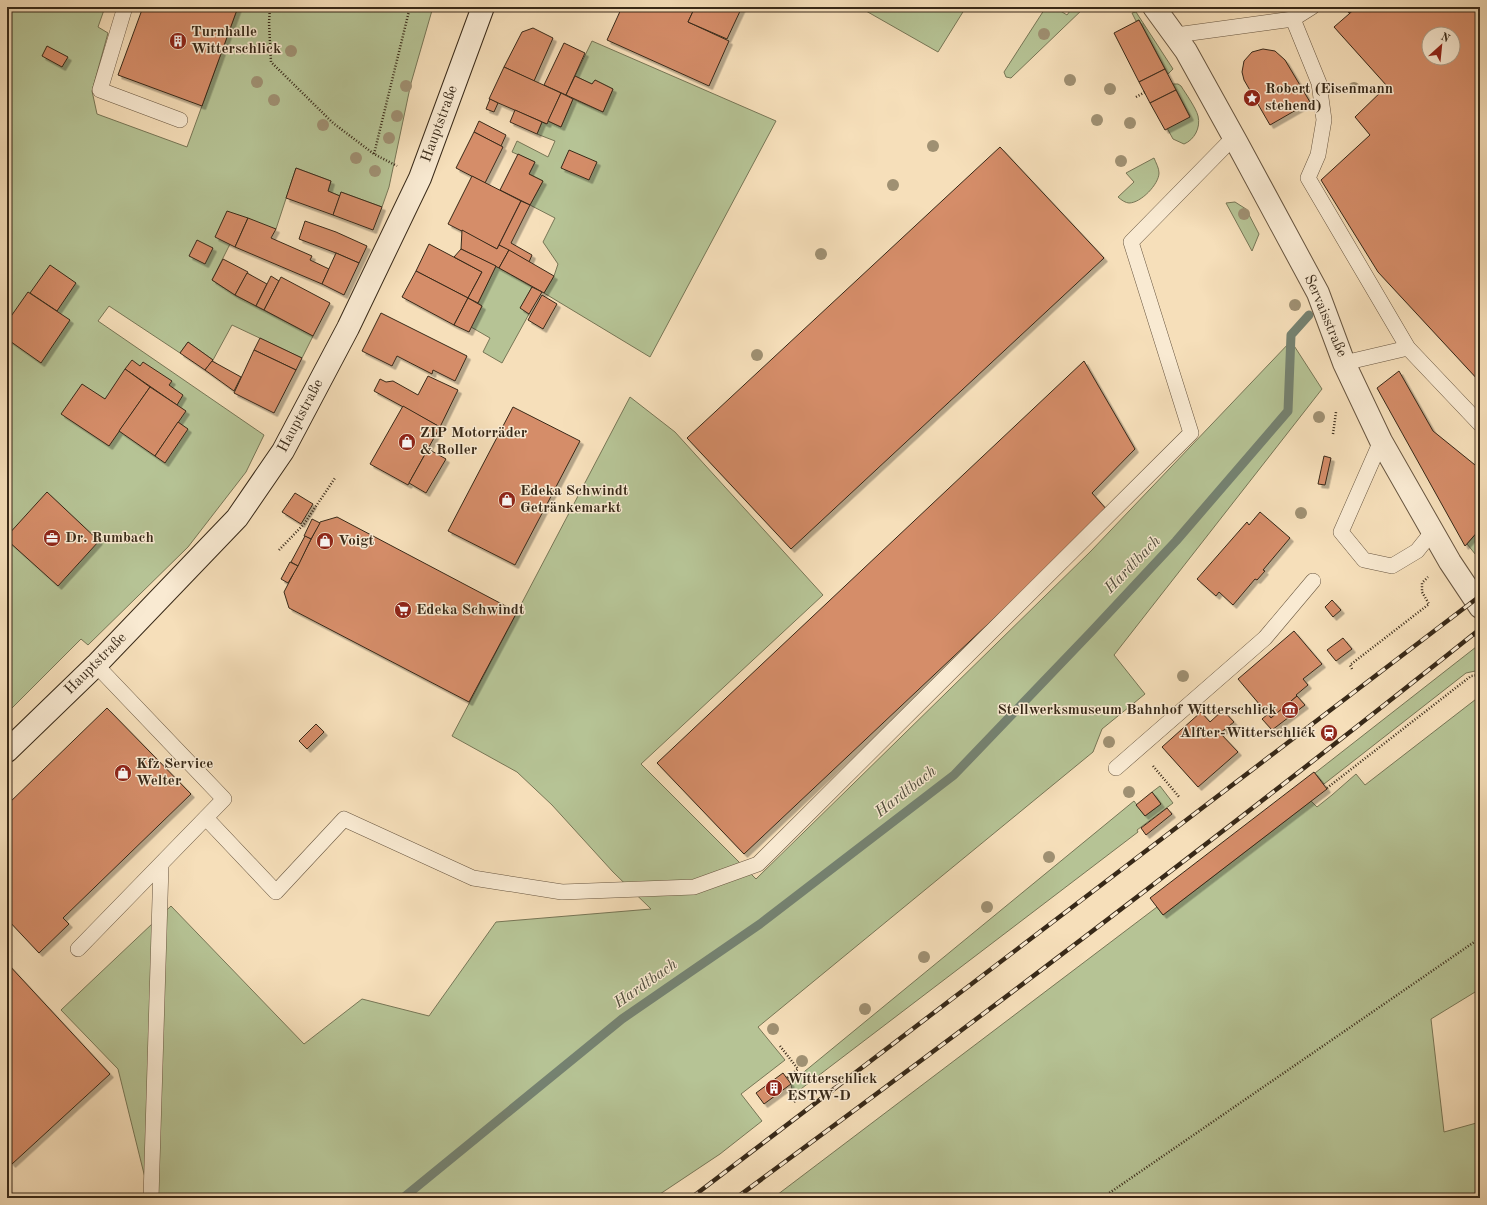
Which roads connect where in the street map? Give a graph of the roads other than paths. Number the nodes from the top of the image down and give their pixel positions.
1 (125, 7) edge
2 (483, 7) edge
3 (1154, 7) edge
4 (1312, 7) edge
5 (1293, 20) junction
6 (1176, 35) junction
7 (180, 120) dead end
8 (1234, 137) junction
9 (1408, 348) junction
10 (1344, 363) junction
11 (1480, 424) edge
12 (1381, 442) junction
13 (1433, 531) junction
14 (1313, 581) dead end
15 (1480, 607) edge
16 (96, 665) junction
17 (7, 751) edge
18 (1116, 768) dead end
19 (206, 818) junction
20 (161, 865) junction
21 (78, 949) dead end
22 (151, 1198) edge

1 - 7 lane
2 - 16 main road, Hauptstraße
3 - 6 main road, Servaisstraße
4 - 5 lane
5 - 6 lane
5 - 9 lane
6 - 8 main road, Servaisstraße
8 - 10 main road, Servaisstraße
8 - 19 lane
9 - 10 lane
9 - 11 lane
10 - 12 main road, Servaisstraße
12 - 13 main road, Servaisstraße
12 - 13 lane
13 - 15 main road, Servaisstraße
14 - 18 lane
16 - 17 main road, Hauptstraße
16 - 19 lane
19 - 20 lane
20 - 21 lane
20 - 22 lane

